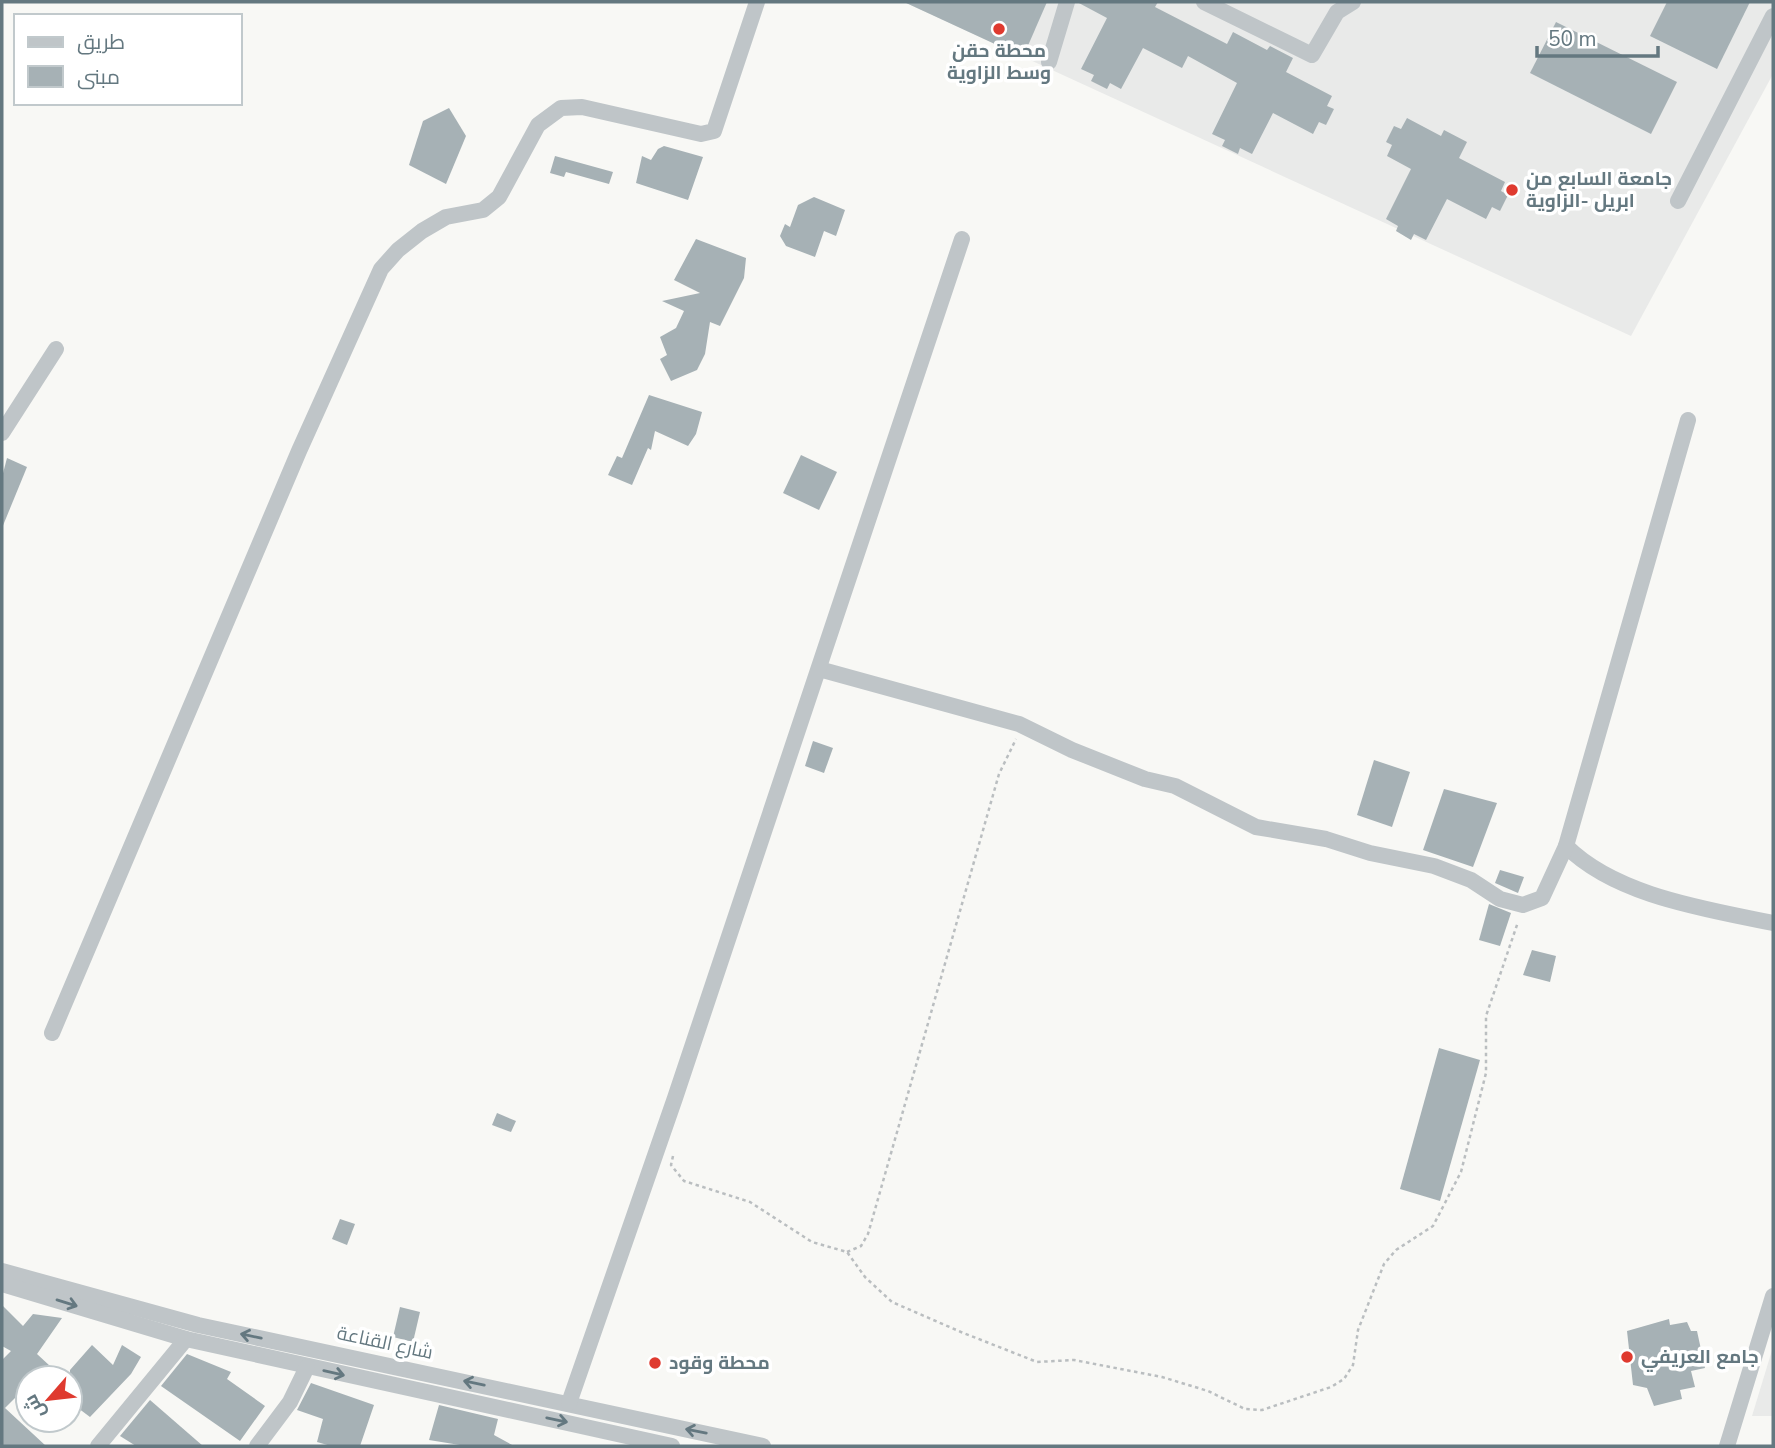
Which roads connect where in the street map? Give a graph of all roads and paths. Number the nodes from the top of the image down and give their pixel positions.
1 (757, 2) edge
2 (1067, 2) edge
3 (1204, 2) edge
4 (1353, 2) edge
5 (1773, 16) edge
6 (1049, 62) dead end
7 (1678, 201) dead end
8 (962, 239) dead end
9 (57, 349) dead end
10 (1688, 420) dead end
11 (2, 433) edge
12 (819, 669) junction
13 (1026, 727) junction
14 (1566, 846) junction
15 (1523, 905) junction
16 (1773, 923) edge
17 (52, 1033) dead end
18 (674, 1154) dead end
19 (847, 1252) junction
20 (2, 1271) edge
21 (2, 1284) edge
22 (1773, 1296) edge
23 (186, 1339) junction
24 (307, 1367) junction
25 (569, 1403) junction
26 (615, 1439) edge
27 (98, 1446) edge
28 (257, 1446) edge
29 (671, 1446) edge
30 (763, 1446) edge
31 (1727, 1446) edge

1 - 17 street
2 - 6 street
3 - 4 street
5 - 7 street
8 - 12 street
9 - 11 street
10 - 14 street
12 - 13 street
12 - 25 street
13 - 15 street
13 - 19 path
14 - 15 street
14 - 16 street
15 - 19 path
18 - 19 path
25 -> 20 street, شارع القناعة
21 -> 23 street, شارع القناعة
22 - 31 street
23 - 24 street, شارع القناعة
23 - 27 street
24 -> 26 street, شارع القناعة
24 - 28 street
30 -> 25 street, شارع القناعة
26 - 29 street, شارع القناعة

